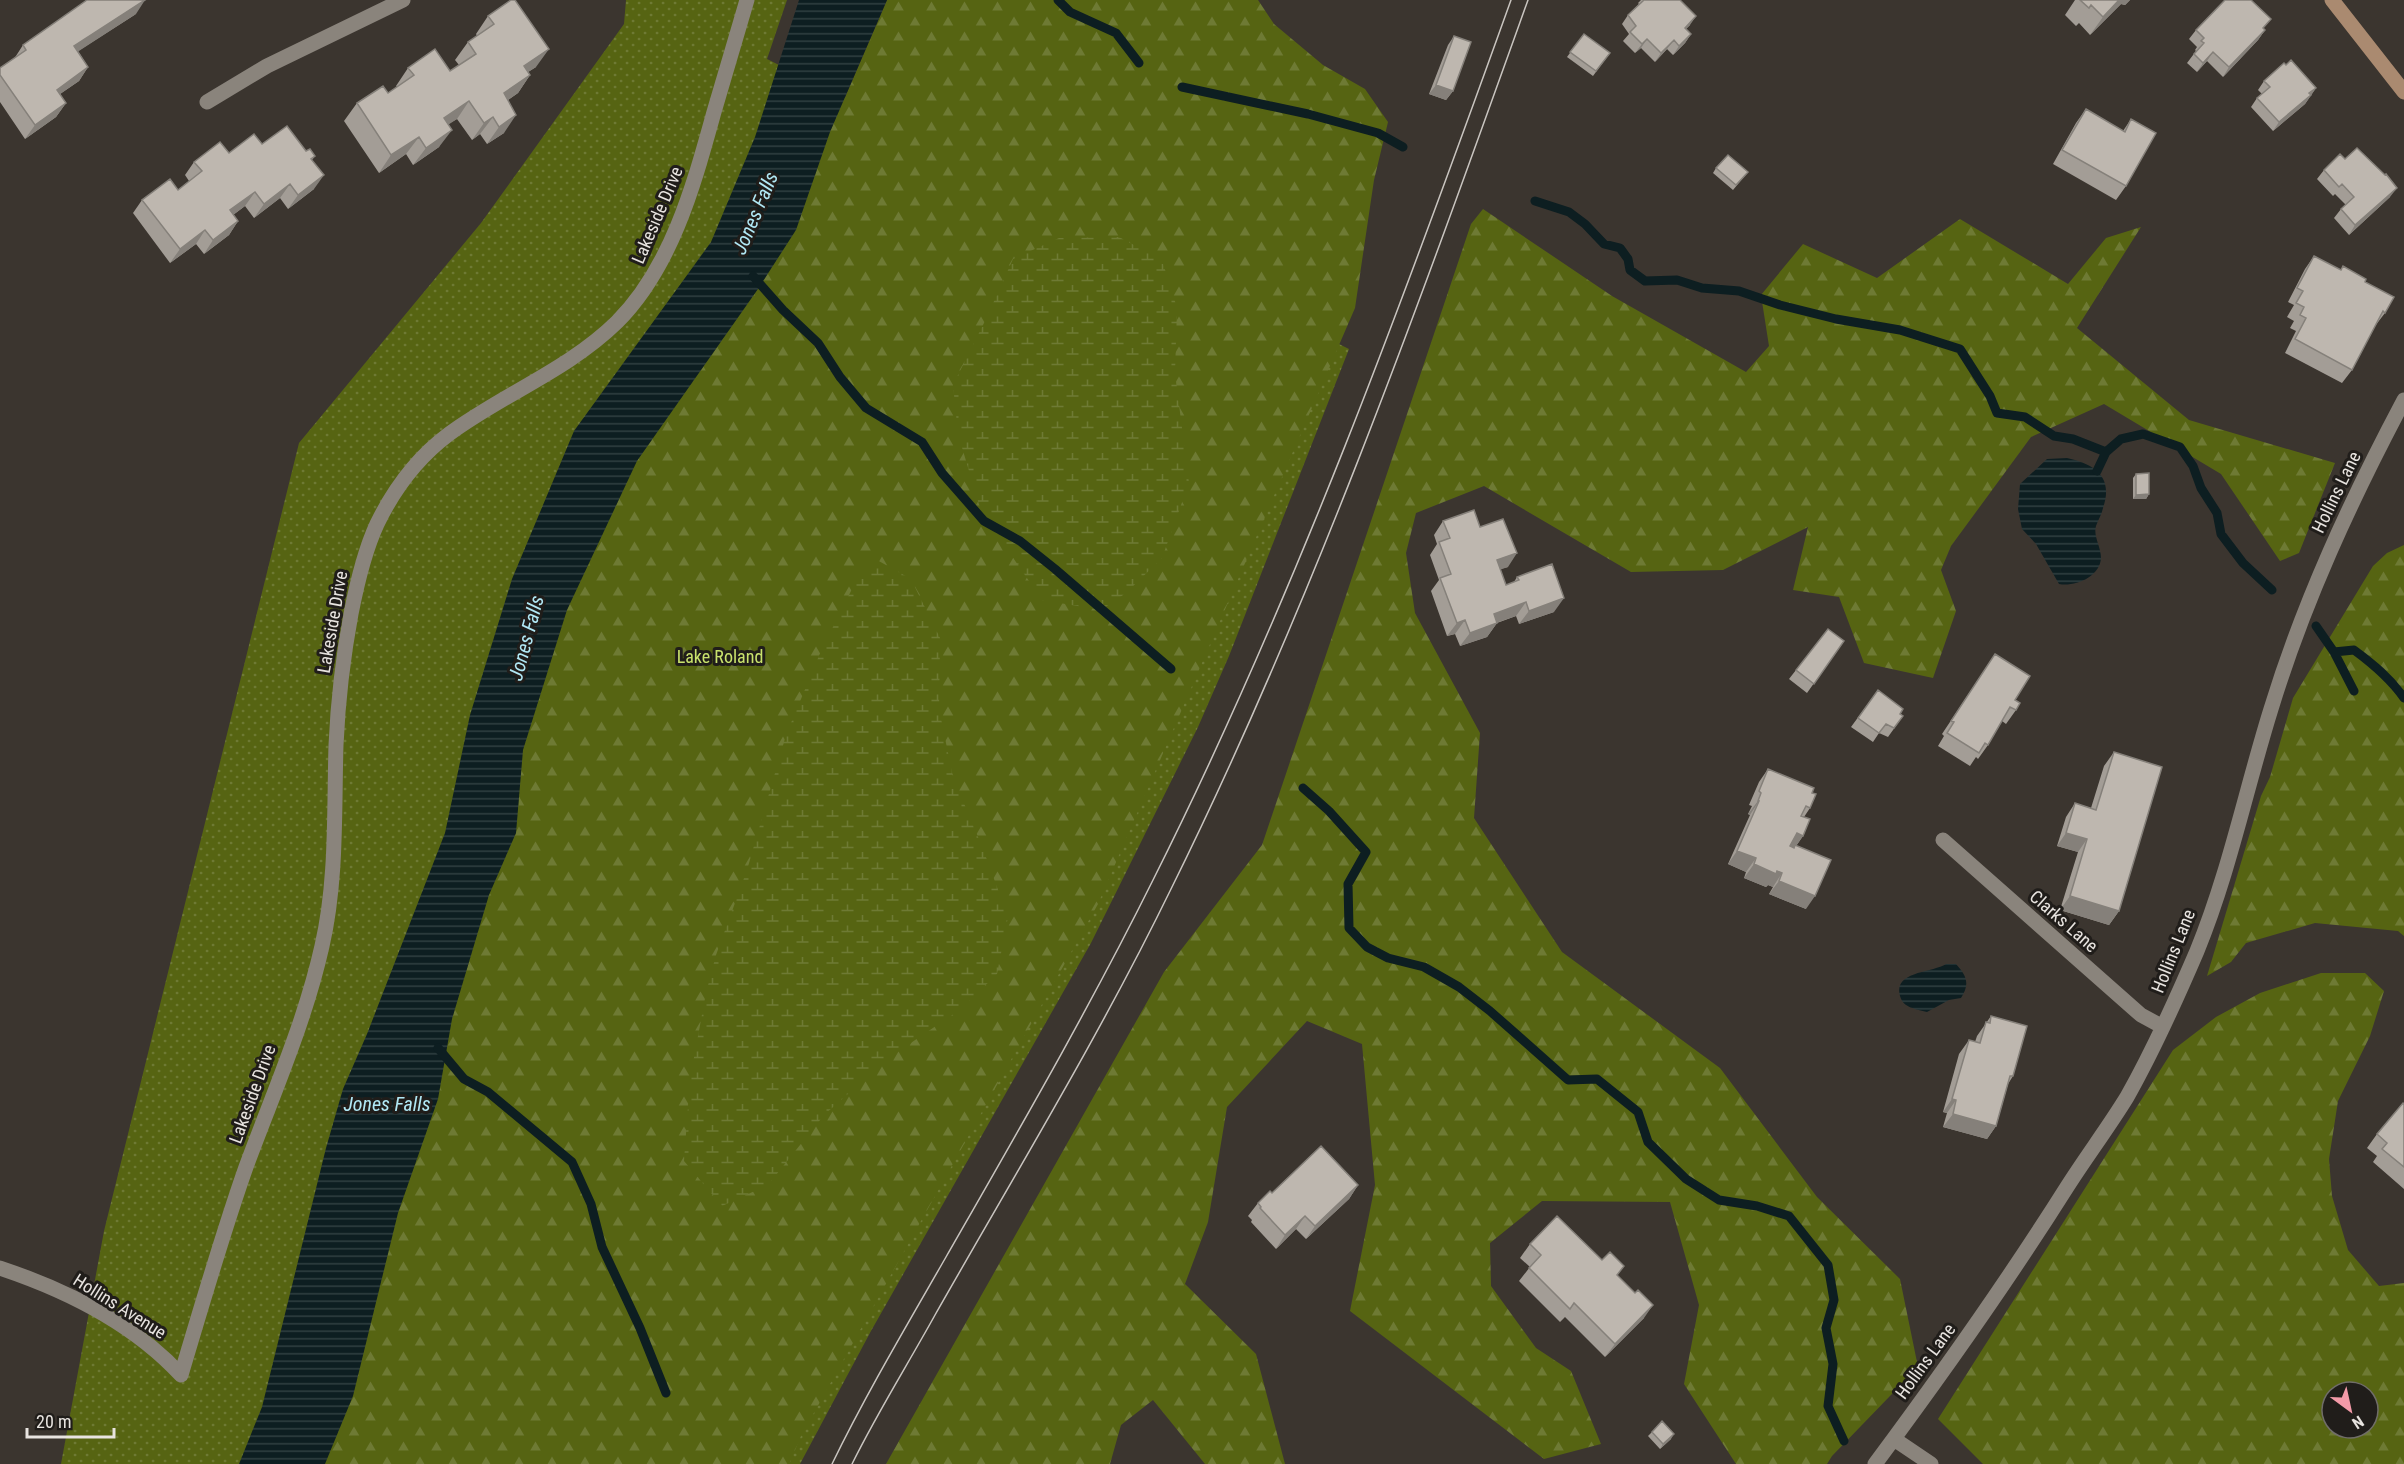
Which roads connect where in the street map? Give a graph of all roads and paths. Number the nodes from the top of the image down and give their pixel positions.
1 (403, 0) edge
2 (747, 0) edge
3 (2332, 0) edge
4 (2404, 92) edge
5 (207, 102) dead end
6 (2404, 400) edge
7 (1943, 840) dead end
8 (2163, 1027) junction
9 (0, 1268) edge
10 (180, 1375) joint
11 (1894, 1438) junction
12 (1875, 1464) edge
13 (1931, 1464) edge

1 - 5 street
2 - 10 street, Lakeside Drive
3 - 4 main road
6 - 8 street, Hollins Lane
7 - 8 street, Clarks Lane
8 - 11 street, Hollins Lane
9 - 10 street, Hollins Avenue
11 - 12 street, Hollins Lane
11 - 13 street

